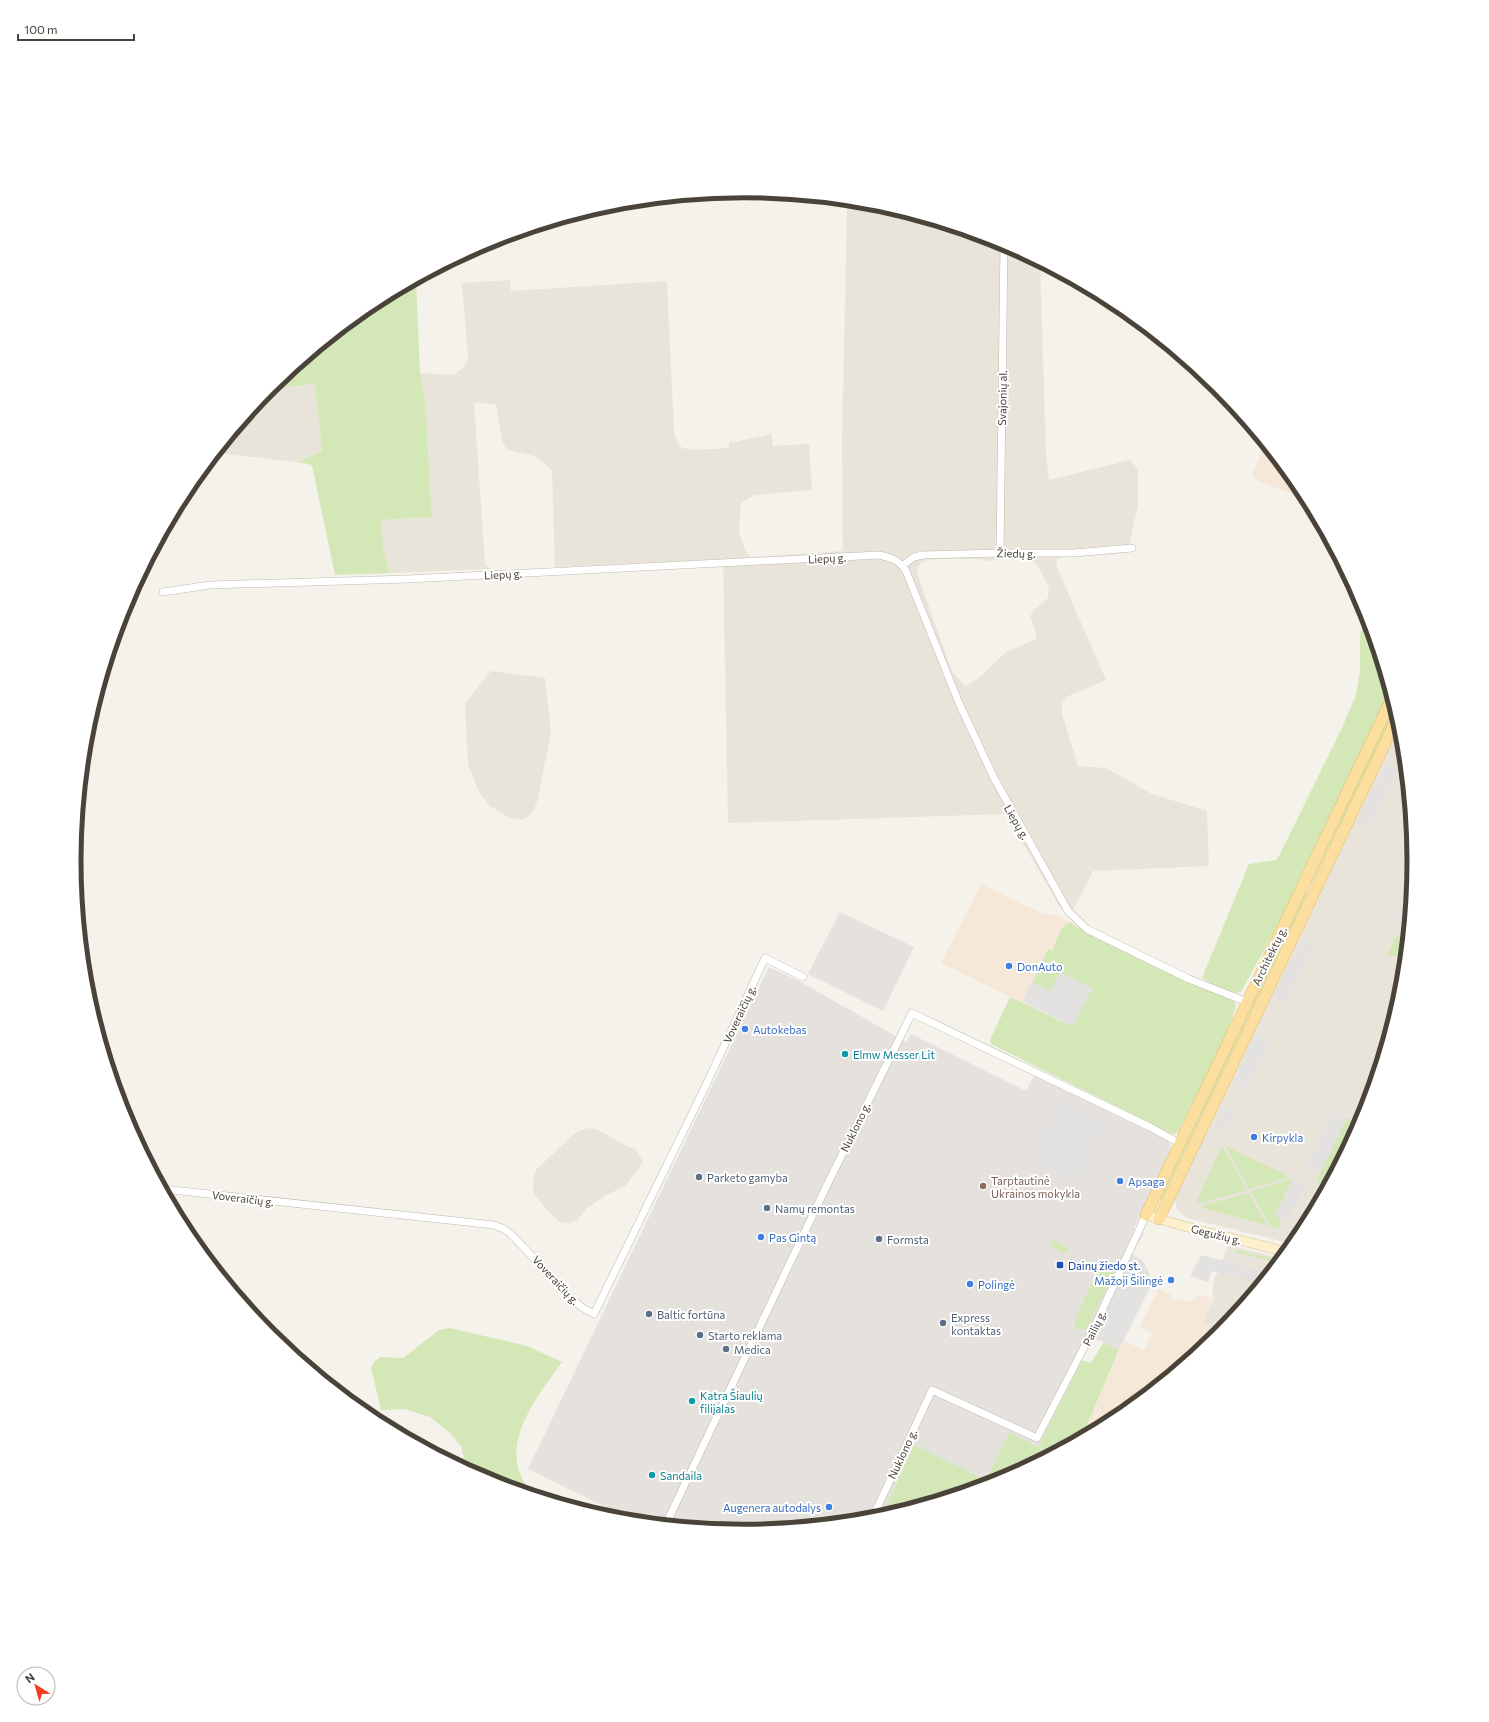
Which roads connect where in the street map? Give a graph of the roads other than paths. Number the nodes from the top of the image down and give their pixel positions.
1 (1004, 251) edge
2 (1132, 548) dead end
3 (1000, 553) junction
4 (903, 565) junction
5 (163, 592) dead end
6 (1389, 705) edge
7 (1393, 725) edge
8 (1304, 883) junction
9 (1316, 888) junction
10 (803, 977) dead end
11 (1247, 1002) junction
12 (1179, 1143) junction
13 (168, 1190) edge
14 (1146, 1215) junction
15 (1159, 1219) junction
16 (1281, 1251) edge
17 (932, 1390) joint
18 (875, 1512) edge
19 (668, 1520) edge

1 - 3 street, Svajonių al.
2 - 3 street, Žiedų g.
3 - 4 street, Žiedų g.
4 - 5 street, Liepų g.
4 - 11 street, Liepų g.
6 - 8 main road, Architektų g.
7 - 9 main road, Architektų g.
8 - 9 main road
8 - 11 main road, Architektų g.
9 - 15 main road, Architektų g.
10 - 13 street, Voveraičių g.
11 - 12 main road, Architektų g.
12 - 14 main road, Architektų g.
12 - 19 street, Nuklono g.
14 - 15 main road, Gegužių g.
14 - 17 street, Pailių g.
15 - 16 main road, Gegužių g.
17 - 18 street, Nuklono g.

